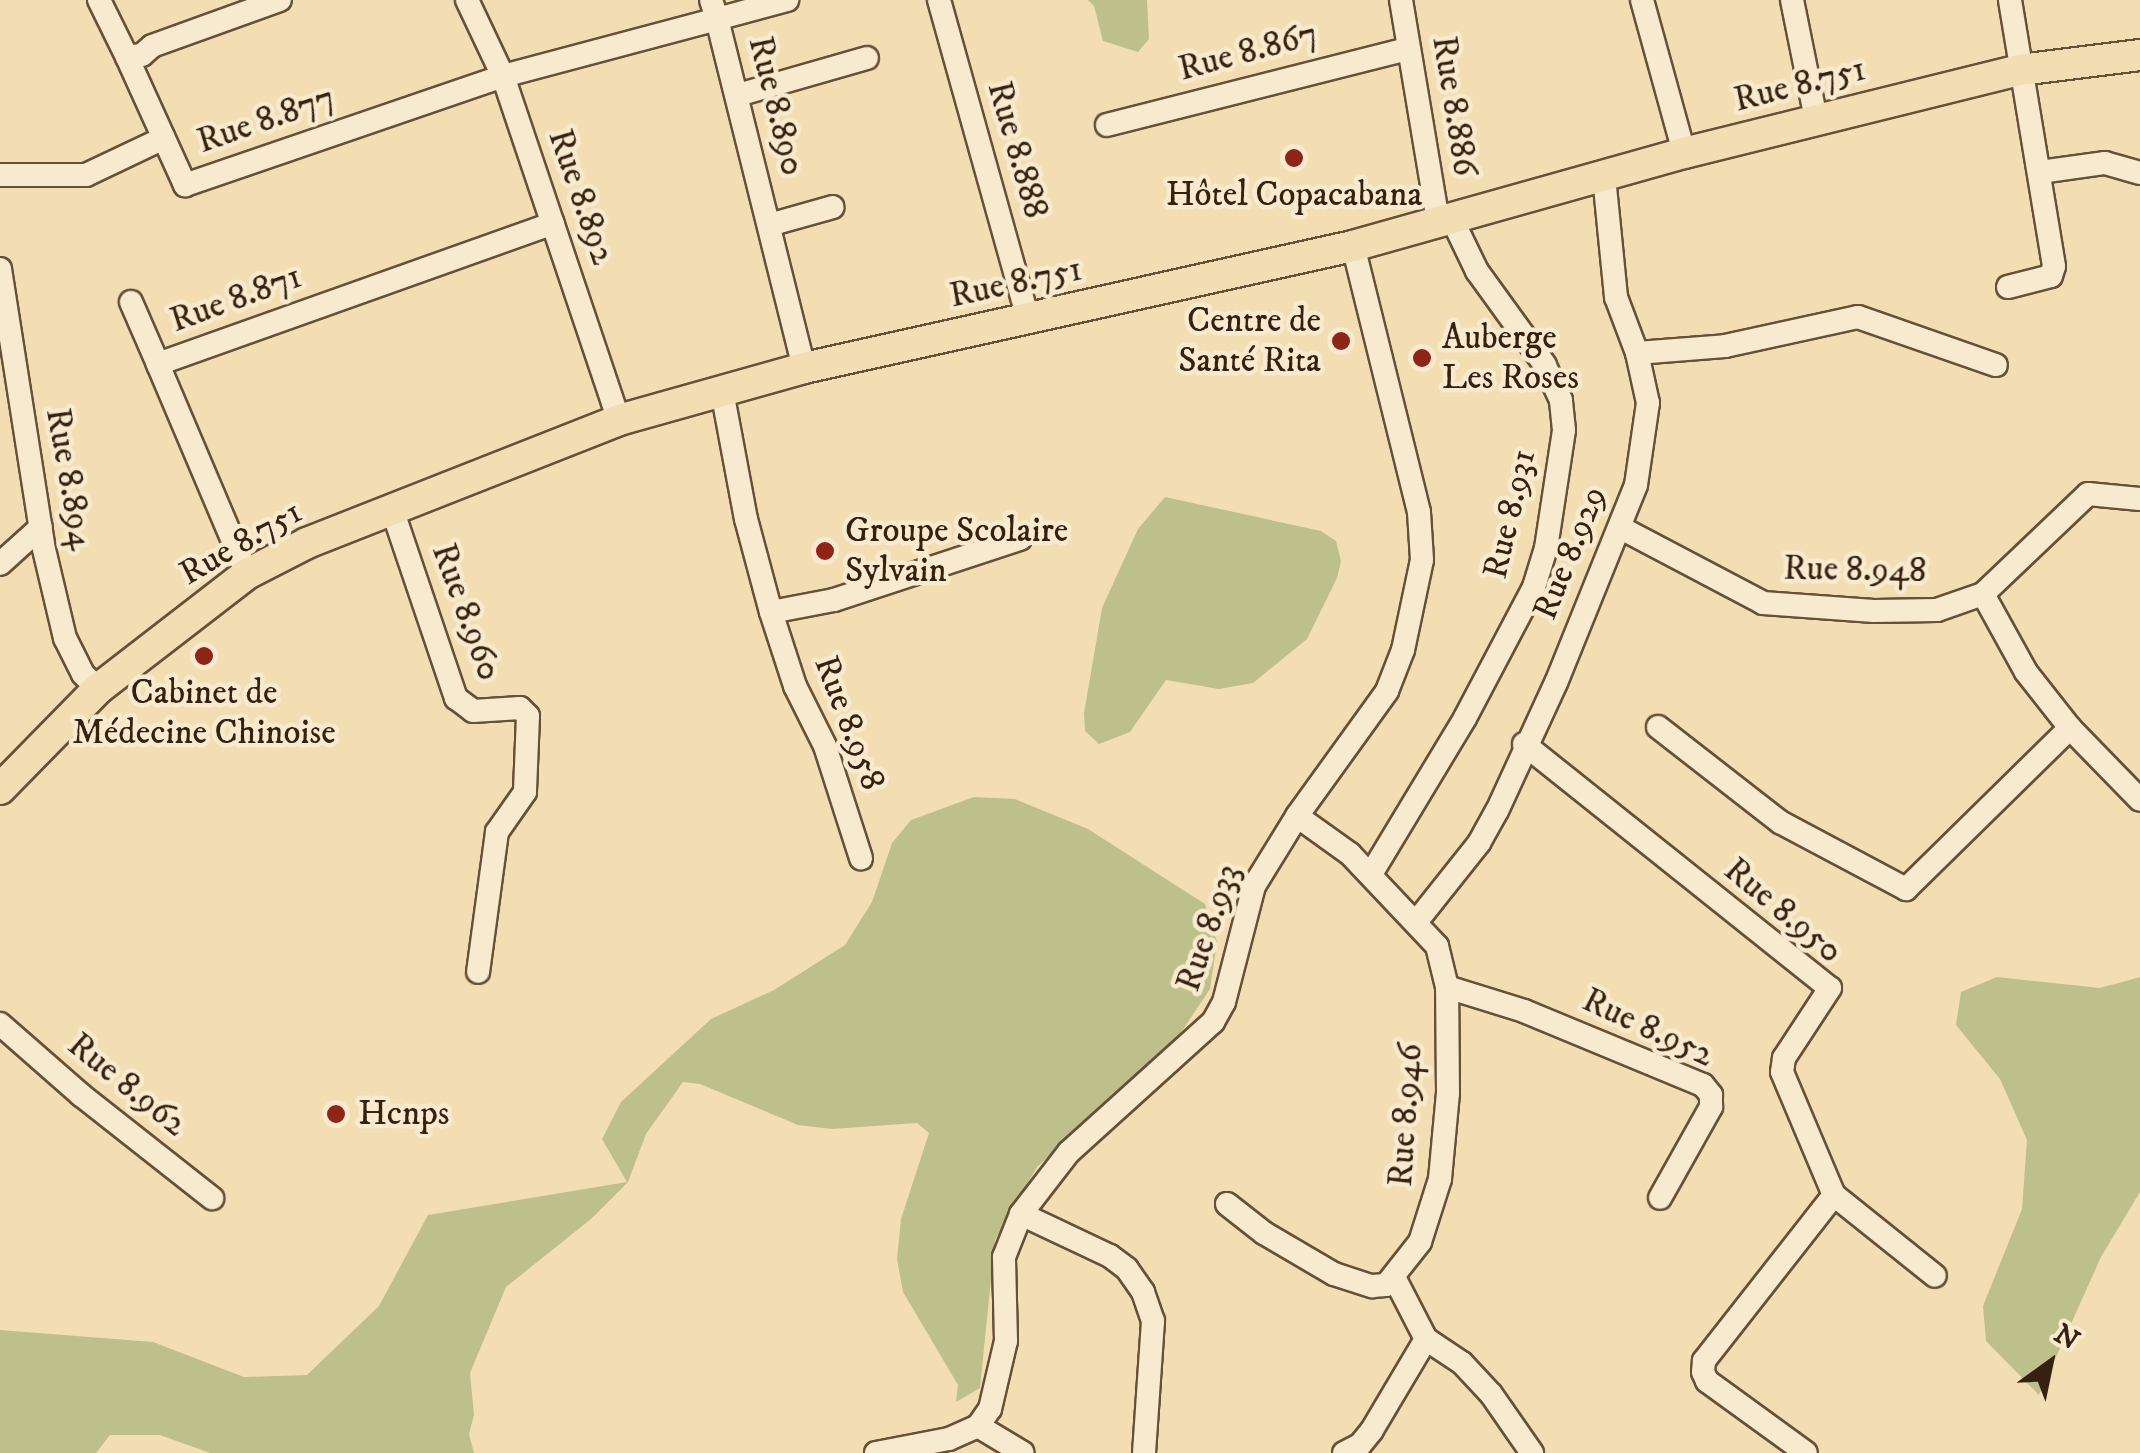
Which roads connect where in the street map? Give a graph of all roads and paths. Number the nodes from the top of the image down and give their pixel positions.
1 (98, 0) edge
2 (280, 0) edge
3 (467, 0) edge
4 (787, 0) edge
5 (939, 0) edge
6 (1401, 0) edge
7 (1642, 0) edge
8 (1792, 0) edge
9 (2010, 0) edge
10 (714, 9) edge
11 (1408, 49) junction
12 (2140, 54) edge
13 (126, 57) junction
14 (867, 58) dead end
15 (2020, 70) junction
16 (503, 76) junction
17 (738, 95) junction
18 (1816, 119) junction
19 (1107, 125) dead end
20 (164, 138) junction
21 (1684, 153) junction
22 (2040, 172) junction
23 (2140, 173) edge
24 (0, 175) edge
25 (1604, 176) junction
26 (833, 207) dead end
27 (1445, 220) junction
28 (553, 223) junction
29 (769, 225) junction
30 (1353, 246) junction
31 (0, 269) edge
32 (2008, 286) dead end
33 (131, 302) dead end
34 (1028, 318) junction
35 (1637, 353) junction
36 (158, 364) junction
37 (1996, 365) dead end
38 (804, 368) junction
39 (722, 391) junction
40 (619, 420) junction
41 (2140, 499) edge
42 (392, 509) junction
43 (41, 527) junction
44 (1621, 528) junction
45 (1020, 539) dead end
46 (0, 564) edge
47 (247, 574) junction
48 (1983, 594) junction
49 (770, 612) junction
50 (98, 689) junction
51 (1658, 727) dead end
52 (2070, 728) junction
53 (1524, 744) junction
54 (0, 789) edge
55 (2140, 800) edge
56 (1297, 816) junction
57 (861, 858) dead end
58 (1371, 874) junction
59 (1417, 921) junction
60 (478, 972) dead end
61 (1447, 987) junction
62 (0, 1024) edge
63 (1834, 1195) junction
64 (212, 1198) dead end
65 (1660, 1198) dead end
66 (1226, 1204) dead end
67 (1021, 1214) junction
68 (1935, 1276) dead end
69 (1395, 1279) junction
70 (1426, 1339) junction
71 (978, 1426) junction
72 (876, 1453) edge
73 (1023, 1453) edge
74 (1144, 1453) edge
75 (1344, 1453) edge
76 (1532, 1453) edge
77 (1806, 1453) edge

1 - 13 street, Rue 8.877
2 - 13 street
3 - 16 street, Rue 8.892
4 - 10 street
5 - 34 street, Rue 8.888
6 - 11 street, Rue 8.886
7 - 21 street
8 - 18 street
9 - 15 street
10 - 16 street, Rue 8.890
10 - 17 street, Rue 8.890
11 - 19 street, Rue 8.867
11 - 27 street, Rue 8.886
12 - 15 main road, Rue 8.751
13 - 20 street, Rue 8.877
14 - 17 street
15 - 18 main road, Rue 8.751
15 - 22 street
16 - 20 street, Rue 8.877
16 - 28 street, Rue 8.892
17 - 29 street, Rue 8.890
18 - 21 main road, Rue 8.751
20 - 24 street
21 - 25 main road, Rue 8.751
22 - 23 street
22 - 32 street
25 - 27 main road, Rue 8.751
25 - 35 street, Rue 8.929
26 - 29 street
27 - 30 main road, Rue 8.751
27 - 58 street, Rue 8.931
28 - 36 street, Rue 8.871
28 - 40 street, Rue 8.892
29 - 38 street, Rue 8.890
30 - 34 main road, Rue 8.751
30 - 56 street, Rue 8.933
31 - 43 street, Rue 8.894
33 - 36 street
34 - 38 main road, Rue 8.751
35 - 37 street
35 - 44 street, Rue 8.929
36 - 47 street, Rue 8.871
38 - 39 main road, Rue 8.751
39 - 40 main road, Rue 8.751
39 - 49 street, Rue 8.958
40 - 42 main road, Rue 8.751
41 - 48 street
42 - 47 main road, Rue 8.751
42 - 60 street, Rue 8.960
43 - 46 street
43 - 50 street, Rue 8.894
44 - 48 street, Rue 8.948
44 - 53 street, Rue 8.929
45 - 49 street
47 - 50 main road, Rue 8.751
48 - 52 street
49 - 57 street, Rue 8.958
50 - 54 main road, Rue 8.751
51 - 52 street
52 - 55 street
53 - 59 street, Rue 8.929
53 - 63 street, Rue 8.950
56 - 58 street, Rue 8.946
56 - 67 street, Rue 8.933
58 - 59 street, Rue 8.946
59 - 61 street, Rue 8.946
61 - 65 street, Rue 8.952
61 - 69 street, Rue 8.946
62 - 64 street, Rue 8.962
63 - 68 street
63 - 77 street
66 - 69 street
67 - 71 street, Rue 8.933
67 - 74 street
69 - 70 street
70 - 75 street
70 - 76 street
71 - 72 street
71 - 73 street

